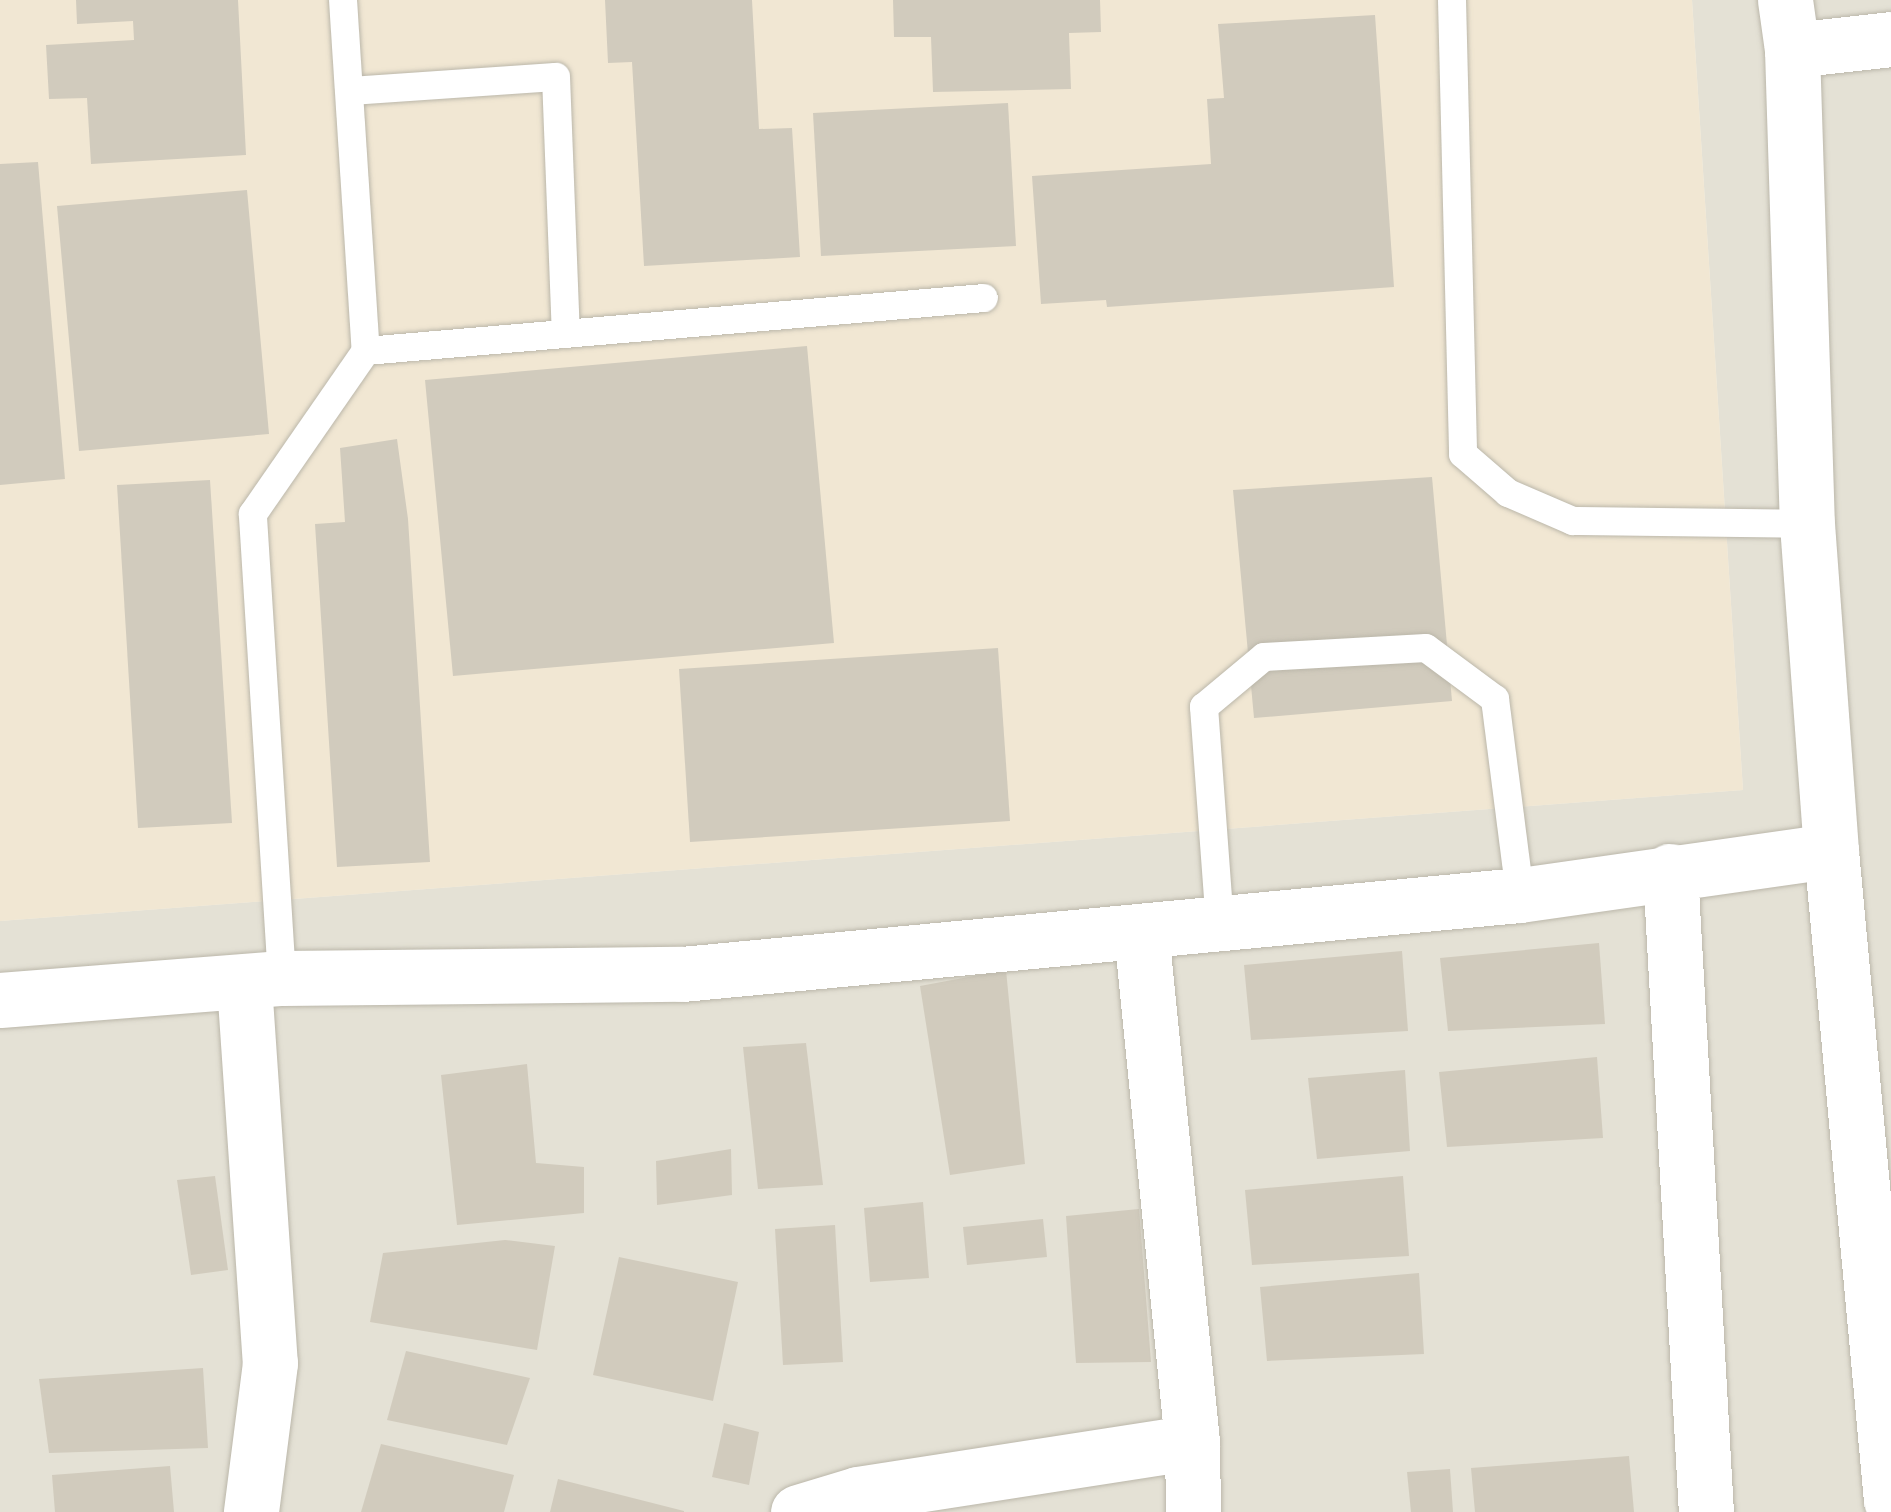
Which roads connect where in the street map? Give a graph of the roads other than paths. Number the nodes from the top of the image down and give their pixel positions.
1 (343, 0) edge
2 (1452, 0) edge
3 (1788, 25) edge
4 (1891, 39) edge
5 (350, 91) junction
6 (984, 298) dead end
7 (566, 333) junction
8 (366, 350) junction
9 (1806, 524) junction
10 (1831, 850) junction
11 (1670, 870) junction
12 (1520, 896) junction
13 (1220, 925) junction
14 (1141, 932) junction
15 (263, 981) junction
16 (0, 1000) edge
17 (1192, 1442) junction
18 (1891, 1500) edge
19 (251, 1512) edge
20 (798, 1512) edge
21 (1192, 1512) edge
22 (1706, 1512) edge

1 - 5 lane
2 - 9 lane
3 - 4 street
3 - 9 street
5 - 7 lane
5 - 8 lane
6 - 7 lane
7 - 8 lane
8 - 15 lane
9 - 10 street
10 - 11 street
10 - 18 street
11 - 12 street
11 - 22 street
12 - 13 street
12 - 13 lane
13 - 14 street
14 - 15 street
14 - 17 street
15 - 16 street
15 - 19 street
17 - 20 street
17 - 21 street

